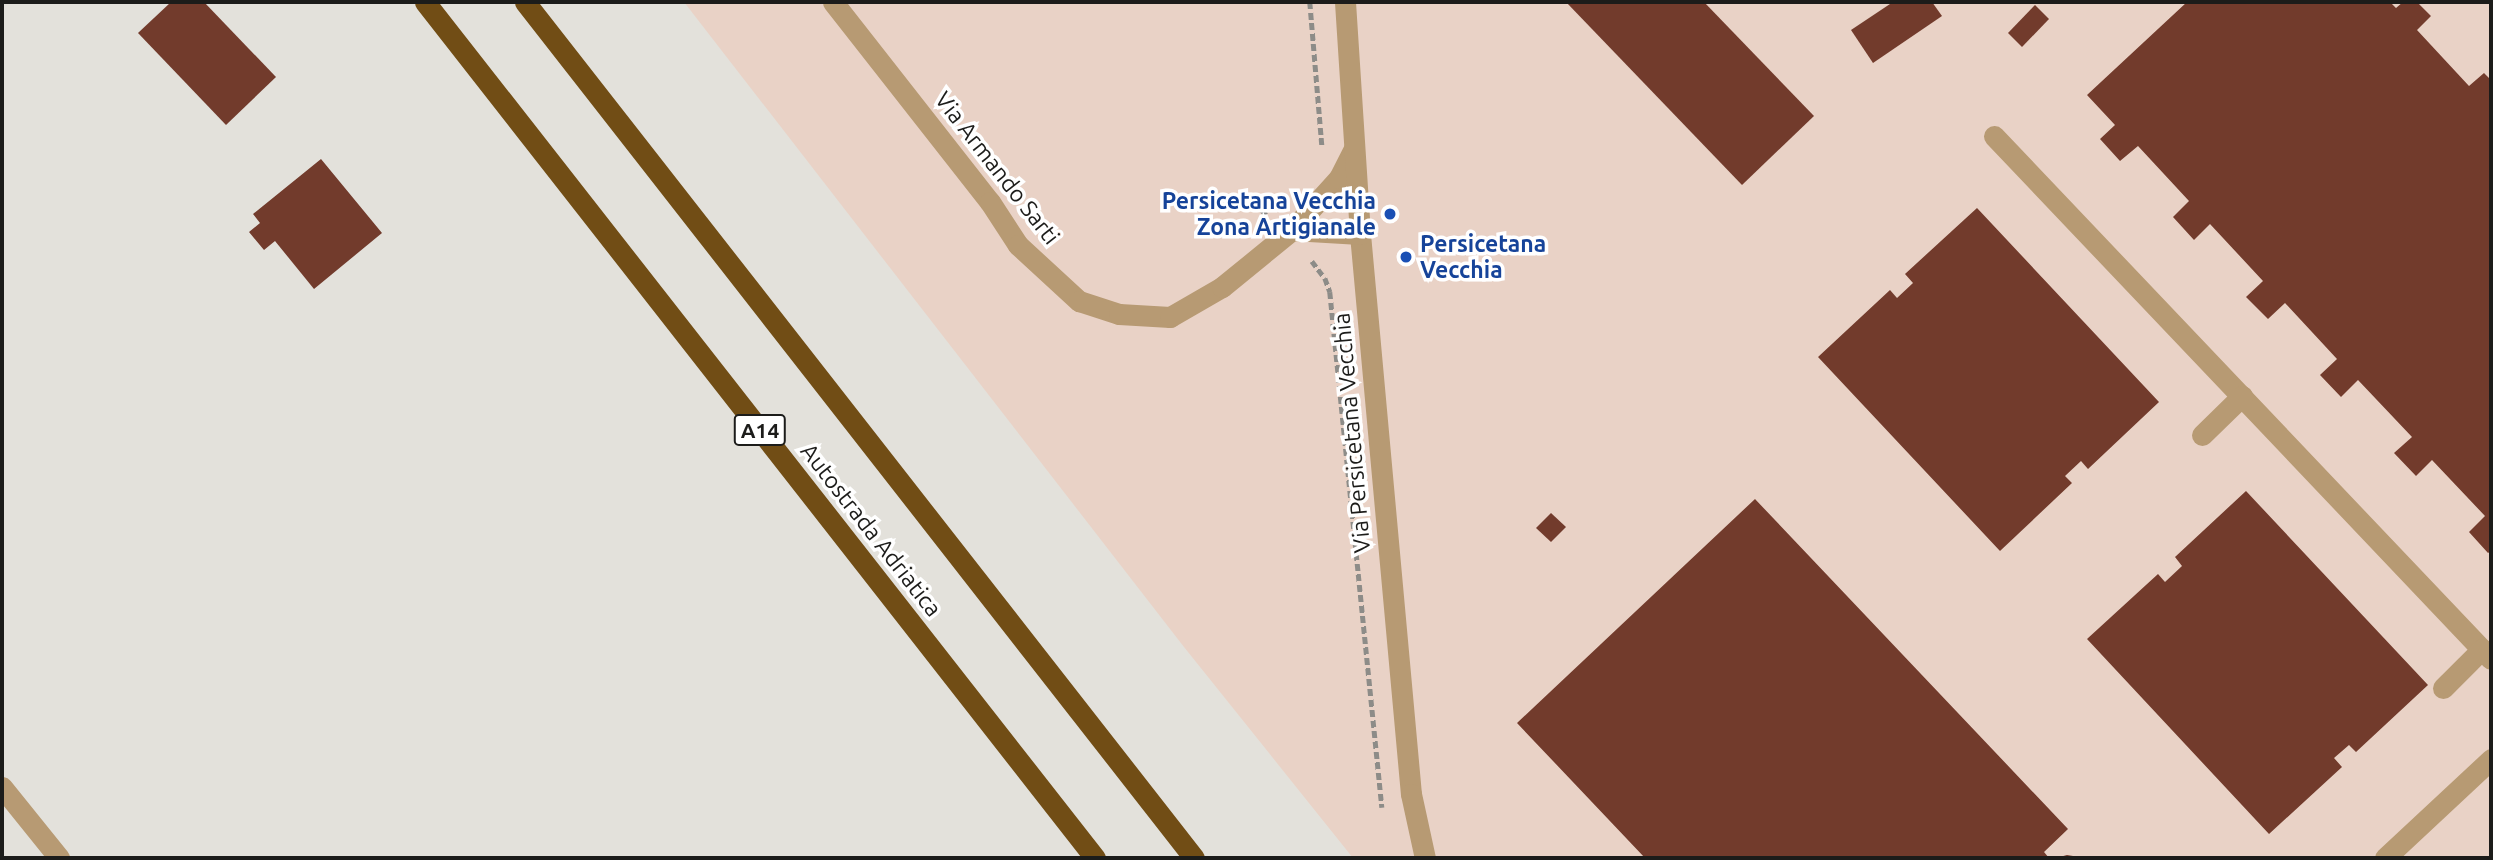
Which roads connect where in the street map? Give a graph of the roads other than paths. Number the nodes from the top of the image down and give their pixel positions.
1 (425, 2) edge
2 (525, 2) edge
3 (833, 2) edge
4 (1345, 2) edge
5 (1994, 136) dead end
6 (1354, 149) junction
7 (1292, 230) junction
8 (1360, 234) junction
9 (2242, 396) junction
10 (2202, 435) dead end
11 (2487, 654) edge
12 (2443, 688) dead end
13 (2491, 759) edge
14 (2, 788) edge
15 (59, 858) edge
16 (1095, 858) edge
17 (1194, 858) edge
18 (1425, 858) edge
19 (2385, 858) edge

1 - 16 highway, Autostrada Adriatica / A14
2 - 17 highway
3 - 7 street, Via Armando Sarti
4 - 6 street, Via Persicetana Vecchia
5 - 9 street
6 - 7 street, Via Armando Sarti
6 - 8 street, Via Persicetana Vecchia
7 - 8 street
8 - 18 street, Via Persicetana Vecchia
9 - 10 street
9 - 11 street
11 - 12 street
13 - 19 street
14 - 15 street

